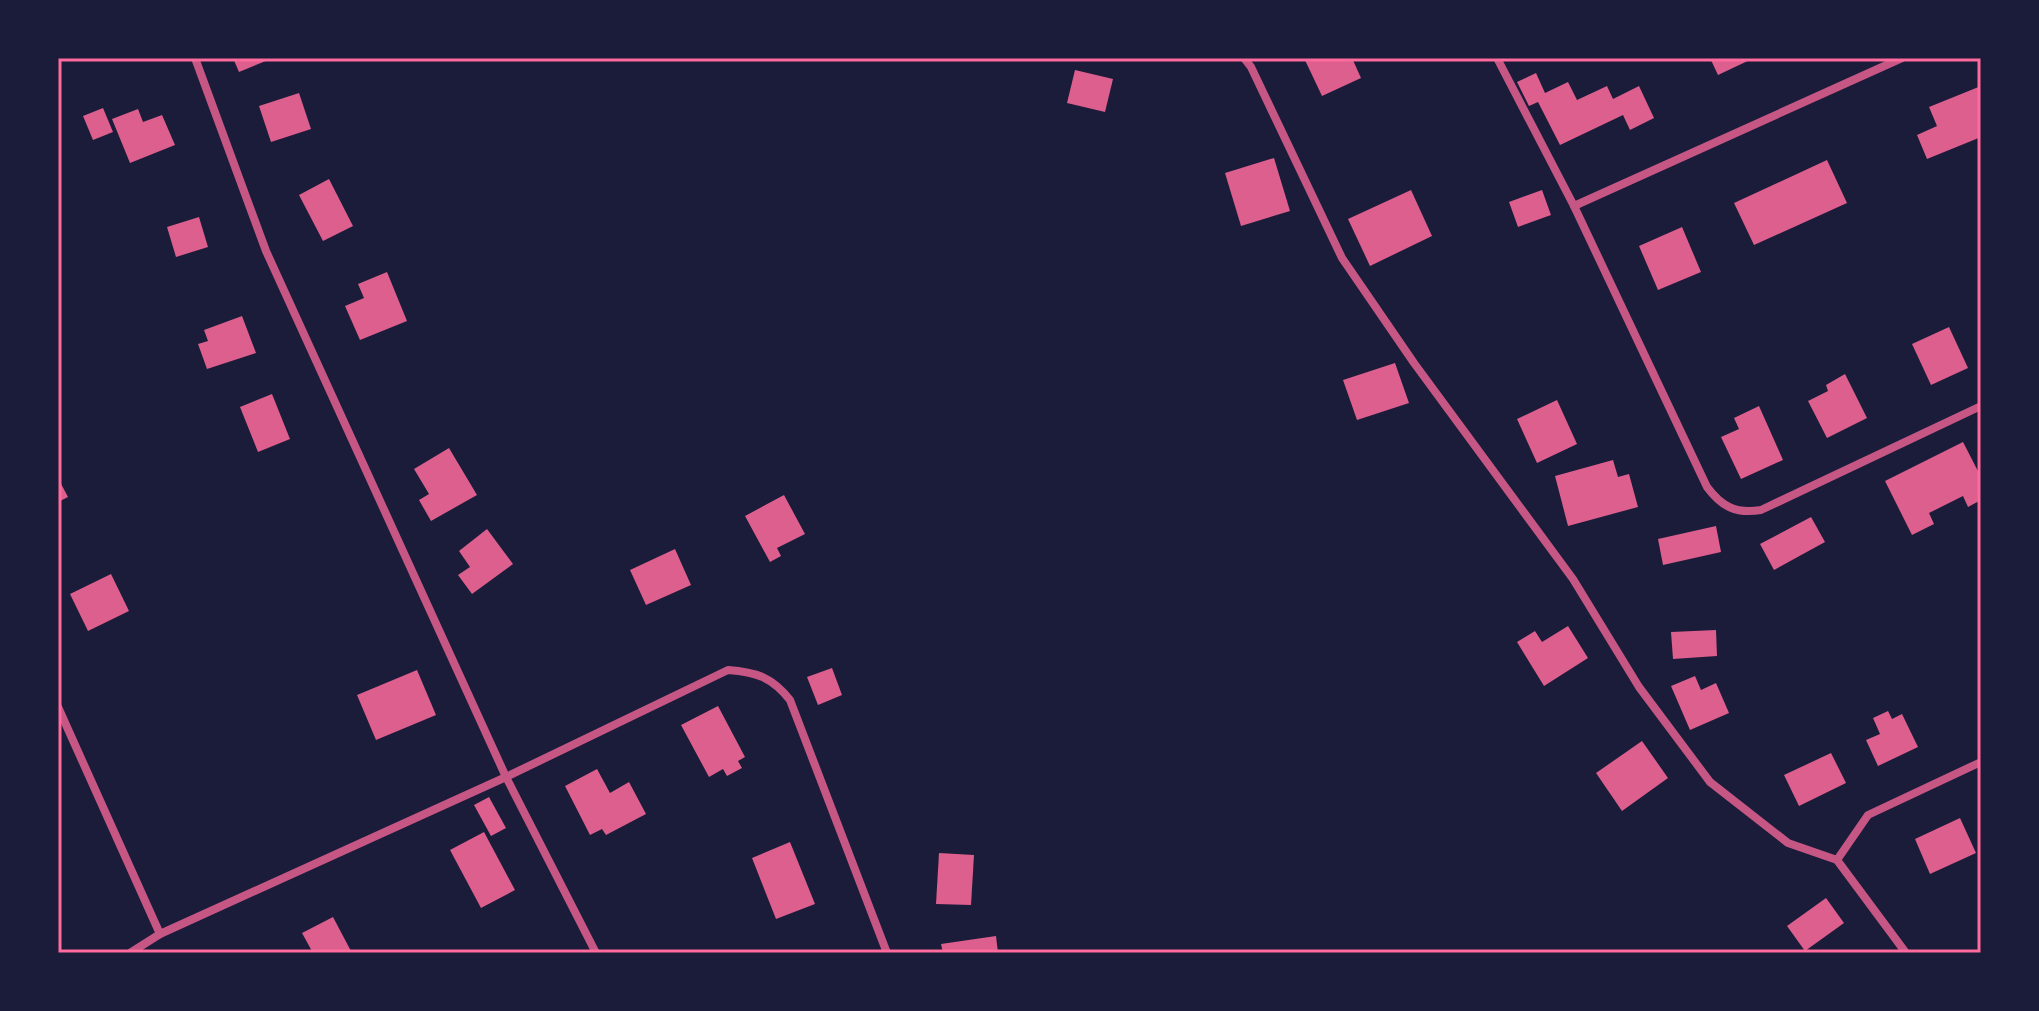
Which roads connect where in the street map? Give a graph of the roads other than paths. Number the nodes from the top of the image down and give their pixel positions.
1 (195, 58) edge
2 (1244, 58) edge
3 (1497, 58) edge
4 (1902, 58) edge
5 (1574, 206) junction
6 (1981, 406) edge
7 (58, 707) edge
8 (1981, 762) edge
9 (506, 777) junction
10 (1837, 860) junction
11 (160, 934) junction
12 (130, 953) edge
13 (596, 953) edge
14 (887, 953) edge
15 (1906, 953) edge

1 - 9 street
2 - 10 street
3 - 5 street
4 - 5 street
5 - 6 street
7 - 11 street
8 - 10 street
9 - 11 street
9 - 13 street
9 - 14 street
10 - 15 street
11 - 12 street

